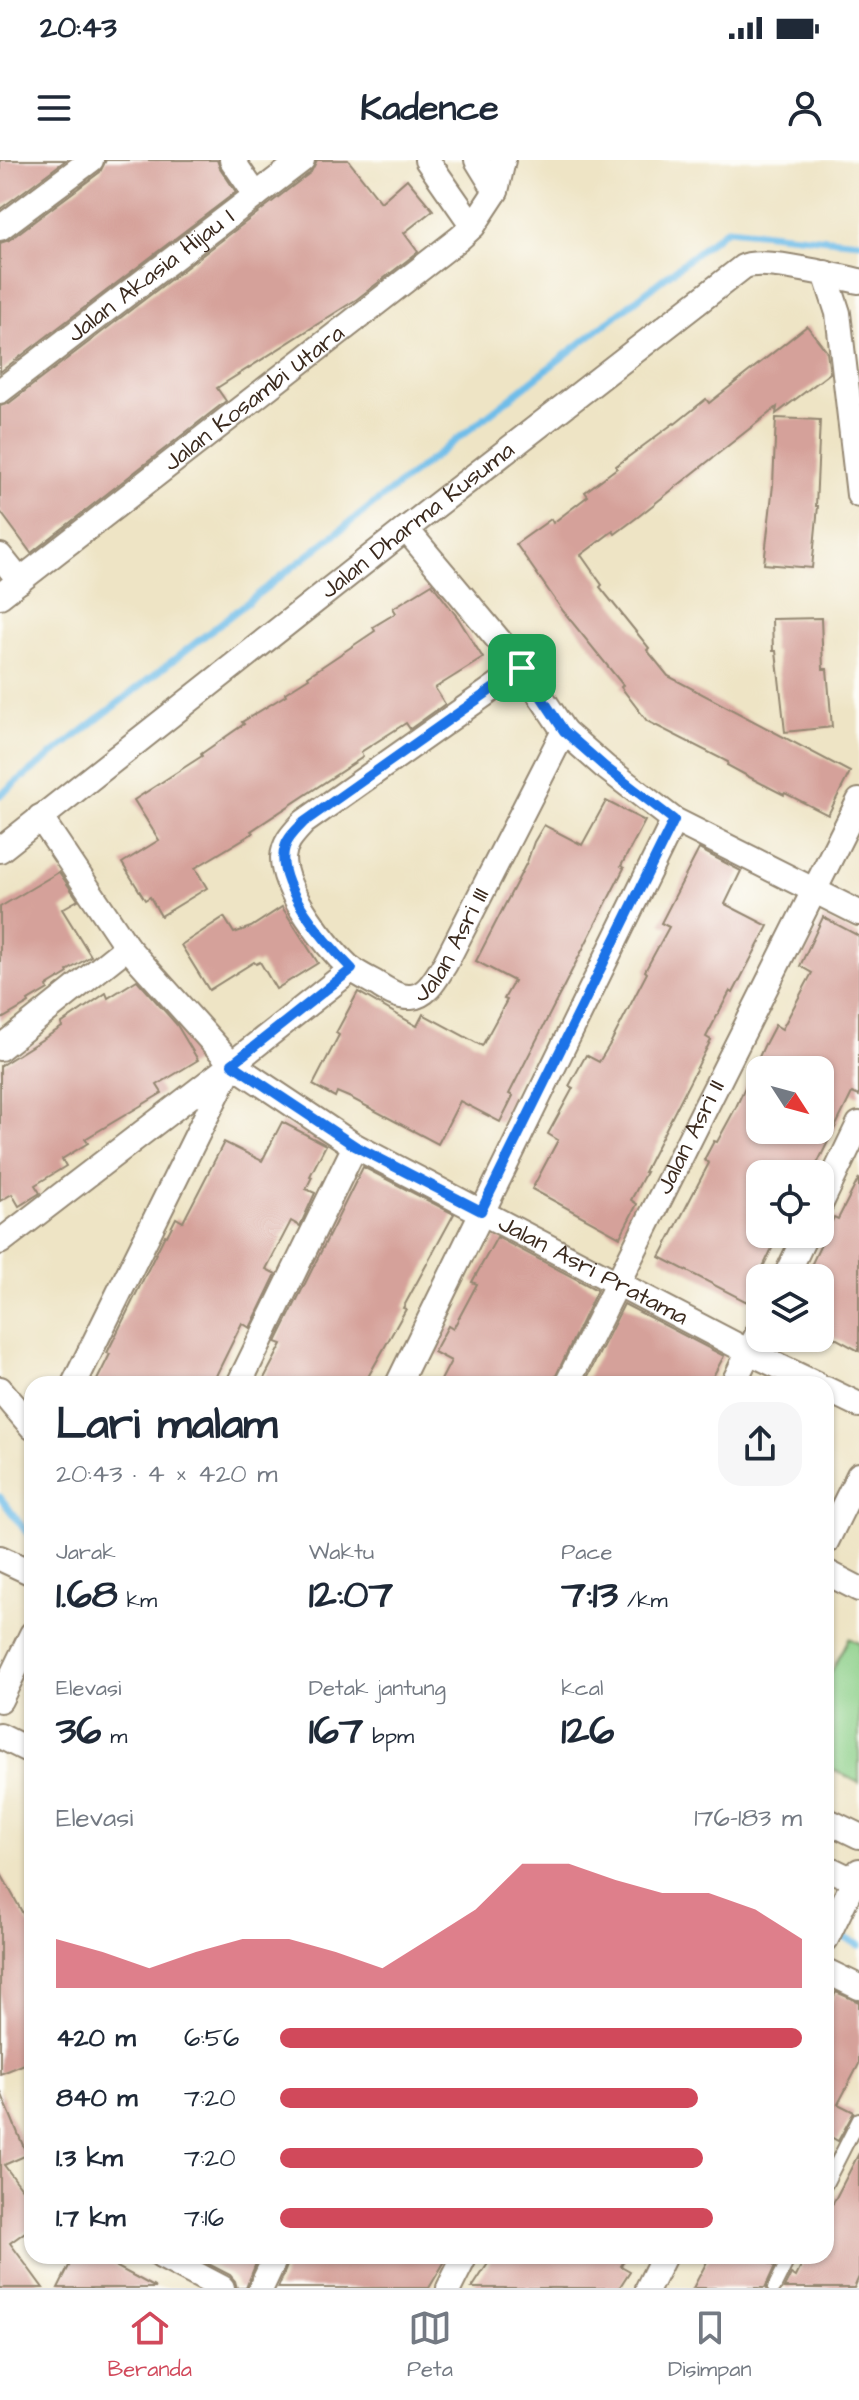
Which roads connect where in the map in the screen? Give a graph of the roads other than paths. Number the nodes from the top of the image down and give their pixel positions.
1 (232, 160) edge
2 (302, 160) edge
3 (427, 160) edge
4 (477, 160) edge
5 (503, 160) edge
6 (79, 164) edge
7 (496, 191) junction
8 (256, 195) junction
9 (473, 226) junction
10 (0, 228) edge
11 (825, 273) junction
12 (859, 281) edge
13 (0, 391) edge
14 (859, 495) edge
15 (406, 529) junction
16 (0, 556) edge
17 (20, 581) junction
18 (0, 596) edge
19 (522, 668) junction
20 (564, 731) junction
21 (859, 801) edge
22 (40, 817) junction
23 (674, 820) junction
24 (0, 850) edge
25 (813, 890) junction
26 (859, 913) edge
27 (127, 947) junction
28 (352, 969) junction
29 (0, 1048) edge
30 (232, 1064) junction
31 (859, 1124) edge
32 (355, 1146) junction
33 (834, 1176) edge
34 (481, 1211) junction
35 (0, 1242) edge
36 (617, 1282) junction
37 (746, 1350) edge
38 (749, 1352) joint
39 (78, 1376) edge
40 (243, 1376) edge
41 (402, 1376) edge
42 (571, 1376) edge
43 (737, 1376) edge
44 (799, 1376) edge
45 (0, 1389) edge
46 (834, 1393) edge
47 (859, 1405) edge
48 (24, 1418) edge
49 (859, 1475) edge
50 (834, 1526) edge
51 (0, 1558) edge
52 (24, 1567) edge
53 (834, 1576) edge
54 (859, 1589) edge
55 (24, 1650) edge
56 (0, 1700) edge
57 (0, 1736) edge
58 (24, 1748) edge
59 (834, 1824) edge
60 (859, 1836) edge
61 (834, 1872) edge
62 (855, 1884) edge
63 (834, 1924) edge
64 (834, 1975) edge
65 (859, 1987) edge
66 (859, 2119) edge
67 (834, 2168) edge
68 (176, 2264) edge
69 (272, 2264) edge
70 (461, 2264) edge
71 (660, 2264) edge
72 (786, 2264) edge
73 (222, 2288) edge
74 (261, 2288) edge
75 (449, 2288) edge
76 (648, 2288) edge
77 (774, 2288) edge

1 - 8 street
2 - 8 street, Jalan Akasia Hijau I
3 - 9 street
4 - 7 street
5 - 7 street
6 - 10 street
7 - 9 street, Jalan Kosambi Utara
8 - 13 street, Jalan Akasia Hijau I
9 - 17 street, Jalan Kosambi Utara
11 - 12 street, Jalan Dharma Kusuma
11 - 14 street
11 - 15 street, Jalan Dharma Kusuma
15 - 19 street
15 - 22 street, Jalan Dharma Kusuma
16 - 17 street
17 - 18 street, Jalan Kosambi Utara
19 - 20 street
19 - 28 street, Jalan Asri III
20 - 23 street
20 - 28 street, Jalan Asri III
21 - 25 street, Jalan Asri II
22 - 24 street, Jalan Dharma Kusuma
22 - 27 street, Jalan Asri Pratama
23 - 25 street
23 - 34 street
25 - 26 street
25 - 36 street, Jalan Asri II
27 - 29 street
27 - 30 street, Jalan Asri Pratama
28 - 30 street
30 - 32 street, Jalan Asri Pratama
30 - 35 street
30 - 39 street
31 - 33 street
32 - 34 street, Jalan Asri Pratama
32 - 40 street
34 - 36 street, Jalan Asri Pratama
34 - 41 street
36 - 37 street, Jalan Asri Pratama
36 - 42 street, Jalan Asri II
38 - 43 street
38 - 44 street, Jalan Asri Pratama
45 - 48 street
46 - 47 street
49 - 50 street
51 - 52 street
53 - 54 street
55 - 56 street
57 - 58 street
59 - 60 street
61 - 62 street
62 - 63 street
64 - 65 street
66 - 67 lane
68 - 73 street
69 - 74 street
70 - 75 street
71 - 76 street
72 - 77 lane

